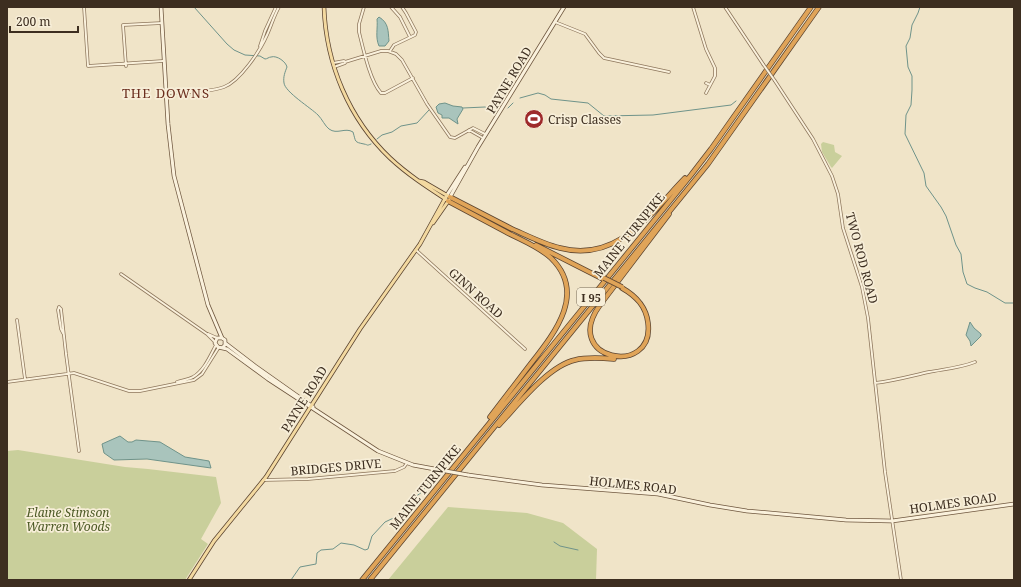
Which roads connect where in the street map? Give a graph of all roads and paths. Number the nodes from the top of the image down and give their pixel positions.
1 (84, 7) edge
2 (161, 7) edge
3 (276, 7) edge
4 (279, 7) edge
5 (324, 7) edge
6 (364, 7) edge
7 (391, 7) edge
8 (402, 7) edge
9 (564, 7) edge
10 (693, 7) edge
11 (725, 7) edge
12 (812, 7) edge
13 (819, 7) edge
14 (555, 22) junction
15 (162, 23) junction
16 (410, 37) junction
17 (259, 48) junction
18 (390, 52) junction
19 (366, 56) junction
20 (163, 61) junction
21 (126, 63) junction
22 (334, 65) junction
23 (126, 66) dead end
24 (669, 72) dead end
25 (413, 78) junction
26 (706, 83) dead end
27 (710, 85) junction
28 (166, 93) junction
29 (706, 93) dead end
30 (469, 130) junction
31 (486, 135) junction
32 (484, 138) junction
33 (701, 162) junction
34 (448, 198) junction
35 (670, 210) junction
36 (510, 228) junction
37 (506, 232) junction
38 (416, 250) junction
39 (121, 274) dead end
40 (604, 278) junction
41 (622, 288) junction
42 (17, 320) dead end
43 (63, 332) junction
44 (219, 342) junction
45 (225, 343) junction
46 (525, 349) dead end
47 (975, 362) dead end
48 (967, 366) junction
49 (968, 370) dead end
50 (68, 373) junction
51 (25, 379) junction
52 (7, 382) edge
53 (875, 383) junction
54 (312, 406) junction
55 (482, 442) junction
56 (468, 449) junction
57 (79, 452) dead end
58 (407, 463) junction
59 (263, 480) junction
60 (1014, 504) edge
61 (892, 520) junction
62 (189, 580) edge
63 (362, 580) edge
64 (370, 580) edge
65 (901, 580) edge

1 - 21 street
2 - 15 street
3 - 17 street
4 - 17 street
5 - 22 main road
6 - 19 street
7 - 16 street
8 - 16 street
9 - 14 street, PAYNE ROAD
10 - 27 street
11 - 53 street, TWO ROD ROAD, bridge
12 - 33 highway, MAINE TURNPIKE / I 95
13 - 35 highway, MAINE TURNPIKE / I 95
14 - 24 street
14 - 31 street, PAYNE ROAD
15 - 20 street
15 - 21 street
16 - 18 street
17 - 28 street
18 - 19 street
18 - 25 street
19 - 22 street
19 - 25 street
20 - 21 street
20 - 28 street
21 - 23 street
22 - 34 main road
25 - 30 street
26 - 27 street
27 - 29 street
28 - 44 street
30 - 31 street
30 - 32 street
31 - 32 street, PAYNE ROAD
32 - 34 street, PAYNE ROAD
33 - 36 highway
33 - 56 highway, MAINE TURNPIKE / I 95
34 - 36 highway
34 - 37 highway
34 - 38 main road, PAYNE ROAD
35 - 41 highway
35 - 55 highway, MAINE TURNPIKE / I 95
36 - 40 highway
37 - 40 highway
37 - 56 highway
38 - 46 street, GINN ROAD
38 - 54 main road, PAYNE ROAD
39 - 44 street
40 - 41 highway, bridge
41 - 55 highway
42 - 51 street
43 - 43 street
43 - 50 street
44 - 45 street
44 - 45 street
44 - 50 street
44 - 54 street
45 - 54 street
47 - 48 street
48 - 49 street
48 - 53 street
50 - 51 street
50 - 57 street
51 - 52 street
53 - 61 street, TWO ROD ROAD
54 - 58 street, HOLMES ROAD
54 - 59 main road, PAYNE ROAD
55 - 64 highway, MAINE TURNPIKE / I 95
56 - 63 highway, MAINE TURNPIKE / I 95
58 - 59 street, BRIDGES DRIVE
58 - 61 street, HOLMES ROAD, bridge
59 - 62 main road, PAYNE ROAD
60 - 61 street, HOLMES ROAD
61 - 65 street, TWO ROD ROAD

